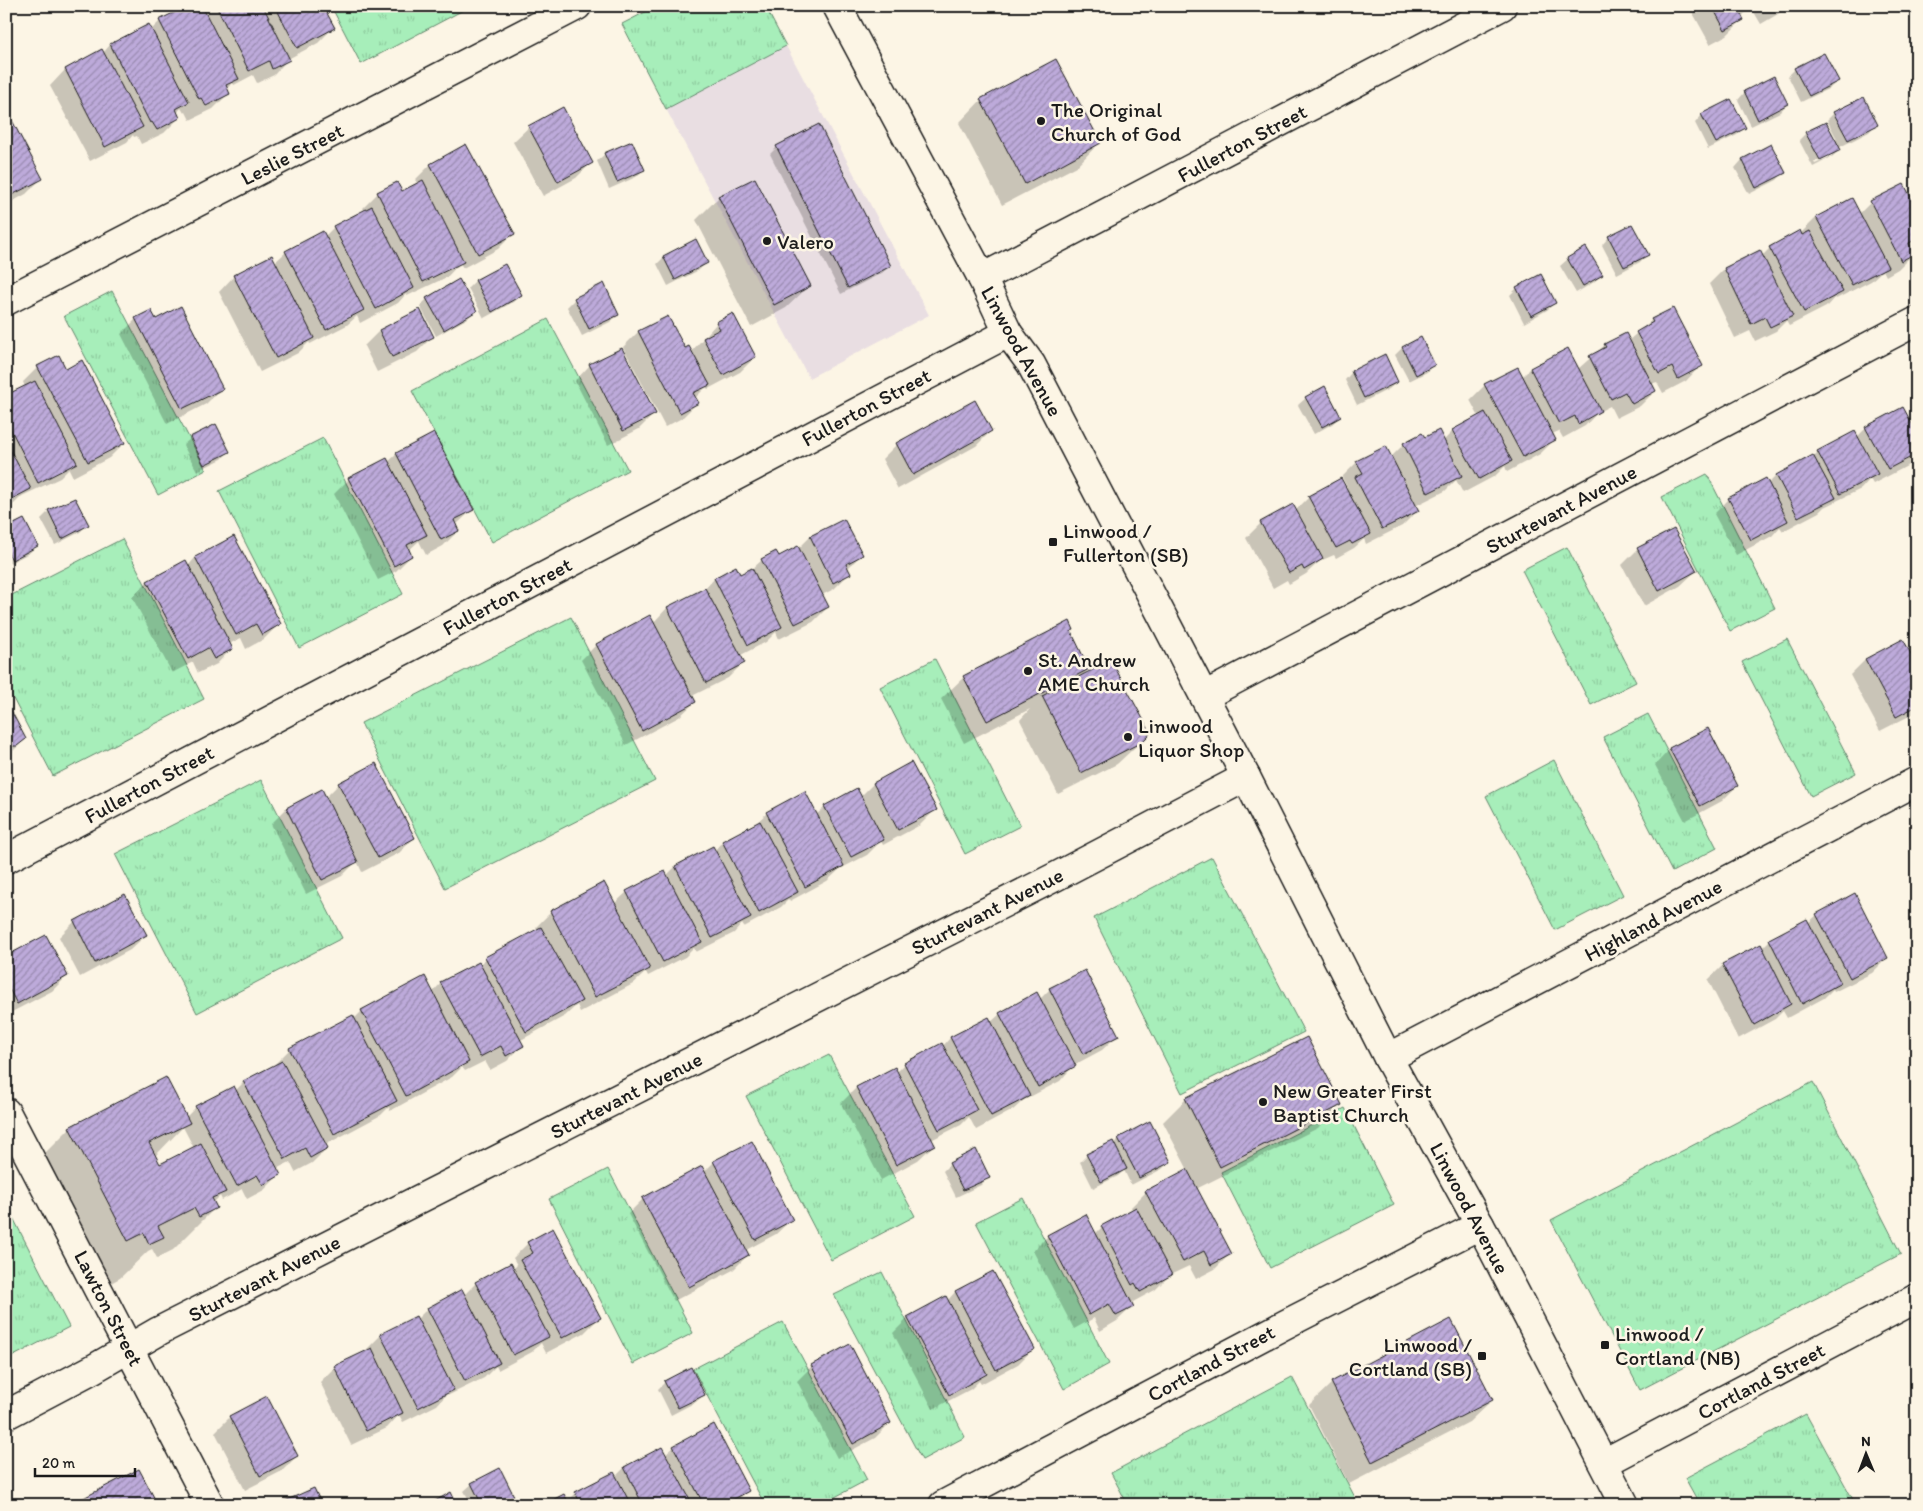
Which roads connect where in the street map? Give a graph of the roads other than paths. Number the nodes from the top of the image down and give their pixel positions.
1 (577, 6) edge
2 (837, 6) edge
3 (1502, 6) edge
4 (982, 278) junction
5 (6, 301) edge
6 (1917, 321) edge
7 (1008, 333) junction
8 (1204, 696) junction
9 (1246, 777) junction
10 (1917, 781) edge
11 (6, 859) edge
12 (1388, 1058) junction
13 (6, 1112) edge
14 (1480, 1225) junction
15 (1917, 1298) edge
16 (130, 1349) junction
17 (6, 1415) edge
18 (1604, 1463) junction
19 (210, 1505) edge
20 (943, 1505) edge
21 (1625, 1505) edge

1 - 5 street, Leslie Street
2 - 4 street, Linwood Avenue
3 - 4 street, Fullerton Street
4 - 7 street, Linwood Avenue
6 - 8 street, Sturtevant Avenue
7 - 8 street, Linwood Avenue
7 - 11 street, Fullerton Street
8 - 9 street, Linwood Avenue
9 - 12 street, Linwood Avenue
9 - 16 street, Sturtevant Avenue
10 - 12 street, Highland Avenue
12 - 14 street, Linwood Avenue
13 - 16 street, Lawton Street
14 - 18 street, Linwood Avenue
14 - 20 street, Cortland Street
15 - 18 street, Cortland Street
16 - 17 street, Sturtevant Avenue
16 - 19 street, Lawton Street
18 - 21 street, Linwood Avenue

